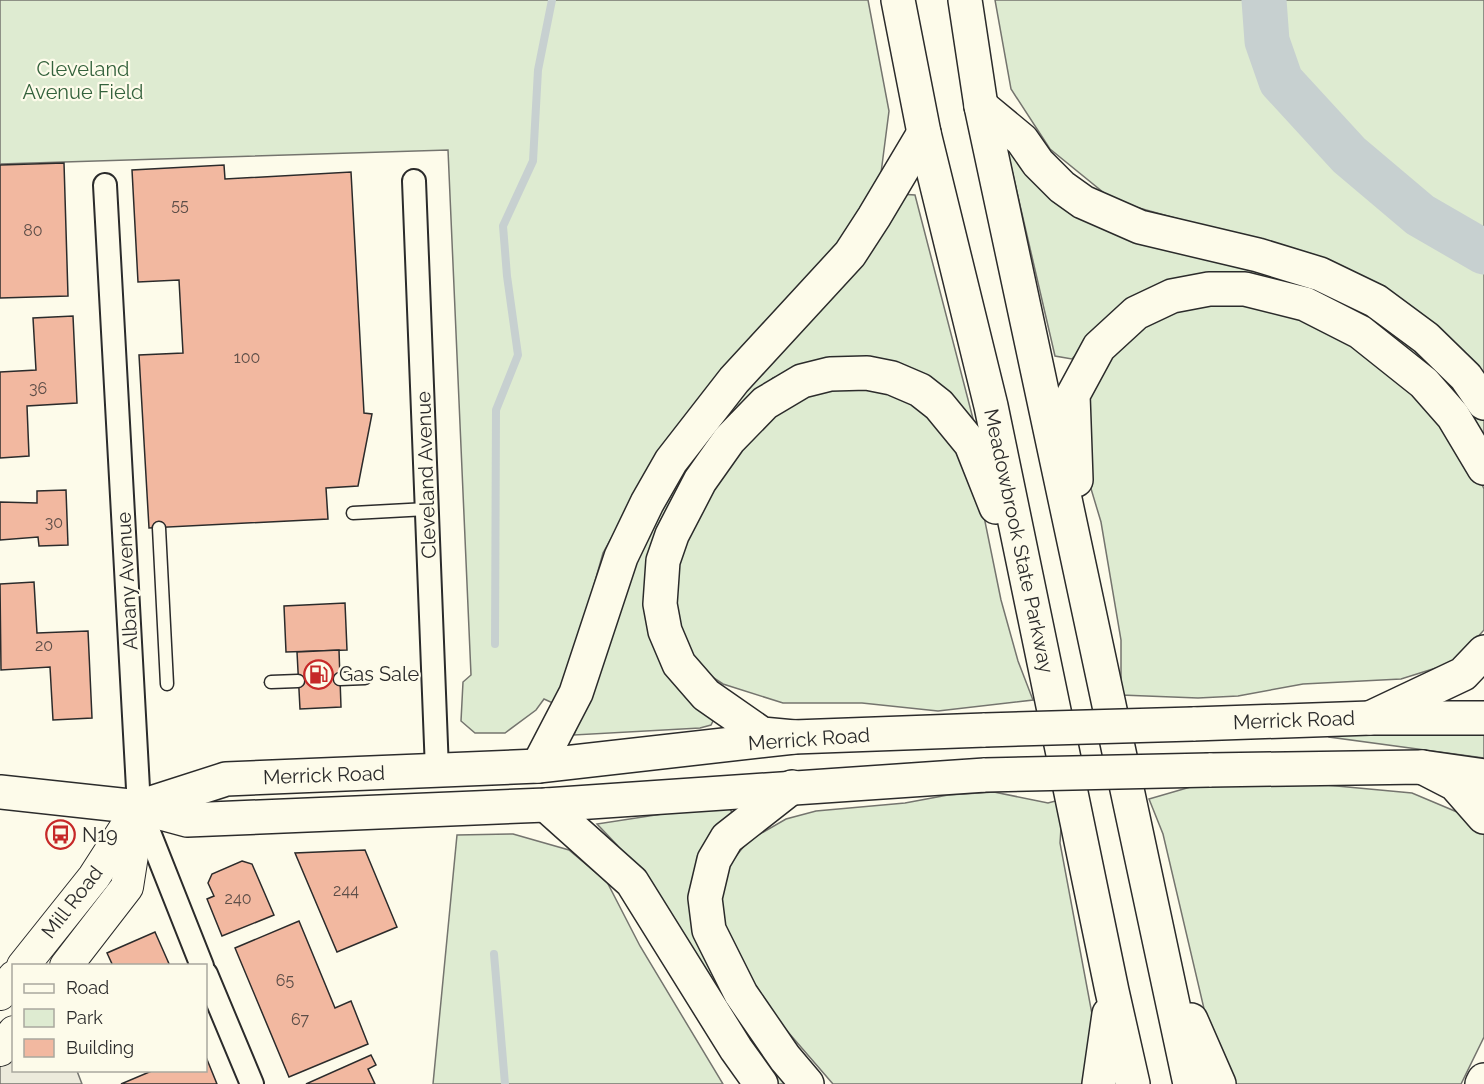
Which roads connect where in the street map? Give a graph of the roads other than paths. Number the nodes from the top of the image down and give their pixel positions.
1 (898, 0) edge
2 (965, 0) edge
3 (981, 106) junction
4 (924, 133) junction
5 (414, 181) dead end
6 (105, 184) dead end
7 (1484, 403) edge
8 (1484, 468) edge
9 (427, 509) junction
10 (353, 513) dead end
11 (159, 528) dead end
12 (1079, 569) junction
13 (1027, 583) junction
14 (1484, 652) edge
15 (365, 678) dead end
16 (340, 679) dead end
17 (298, 681) dead end
18 (271, 682) dead end
19 (167, 684) dead end
20 (1370, 718) junction
21 (1484, 718) edge
22 (794, 737) junction
23 (538, 766) junction
24 (1422, 767) junction
25 (438, 770) junction
26 (1484, 776) edge
27 (792, 787) junction
28 (0, 792) edge
29 (546, 805) junction
30 (139, 807) junction
31 (1484, 817) edge
32 (1163, 956) junction
33 (25, 964) edge
34 (68, 964) edge
35 (201, 964) edge
36 (207, 976) edge
37 (12, 979) edge
38 (1112, 991) junction
39 (0, 994) edge
40 (12, 1035) edge
41 (0, 1050) edge
42 (1484, 1080) edge
43 (252, 1084) edge
44 (760, 1084) edge
45 (807, 1084) edge
46 (1099, 1084) edge
47 (1133, 1084) edge
48 (1190, 1084) edge
49 (1219, 1084) edge
50 (1482, 1084) edge

1 - 4 main road, Meadowbrook State Parkway
2 - 3 main road
3 - 7 main road
3 - 12 main road
4 - 13 main road, Meadowbrook State Parkway
4 - 23 main road
5 - 9 street, Cleveland Avenue
6 - 30 street, Albany Avenue
8 - 12 main road
9 - 10 lane
9 - 25 street, Cleveland Avenue
11 - 19 lane
12 - 32 main road
13 - 22 main road
13 - 38 main road, Meadowbrook State Parkway
14 - 20 main road
15 - 16 lane
17 - 18 lane
20 - 21 main road, Merrick Road
20 - 22 main road, Merrick Road, bridge
22 - 23 main road, Merrick Road
23 - 25 main road, Merrick Road
24 - 26 main road, Merrick Road
24 - 27 main road, Merrick Road, bridge
24 - 31 main road
25 - 30 main road, Merrick Road
27 - 29 main road, Merrick Road
27 - 45 main road
28 - 30 main road, Merrick Road
29 - 30 main road, Merrick Road
29 - 44 main road
30 - 33 main road, Mill Road
30 - 34 main road, Mill Road
30 - 35 street, Albany Avenue
32 - 48 main road
32 - 49 main road
36 - 43 street
37 - 39 main road
38 - 46 main road
38 - 47 main road, Meadowbrook State Parkway
40 - 41 main road
42 - 50 main road

